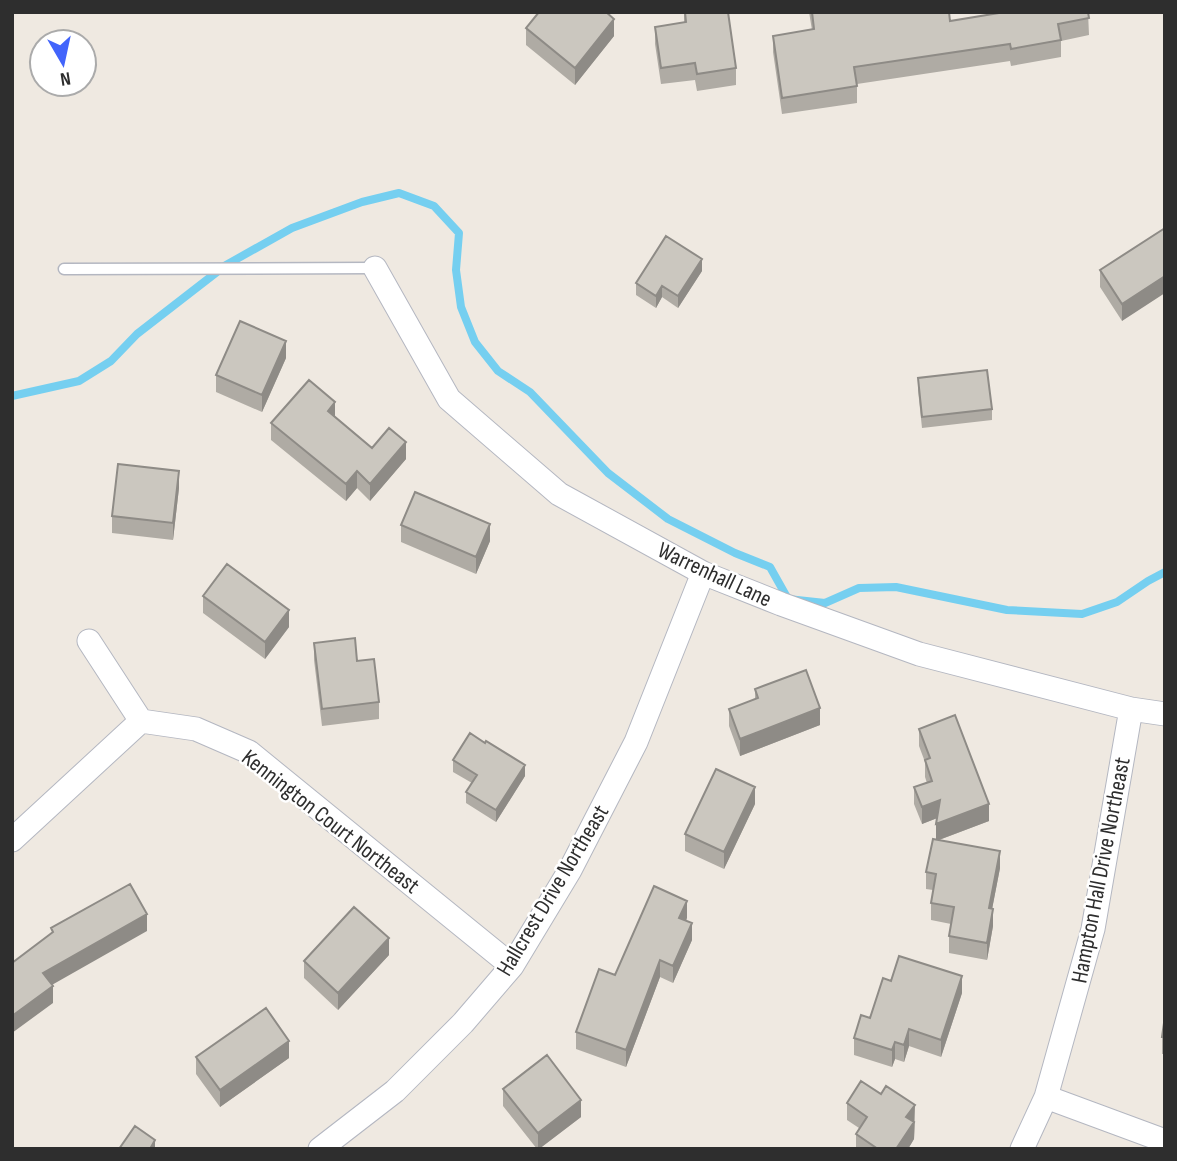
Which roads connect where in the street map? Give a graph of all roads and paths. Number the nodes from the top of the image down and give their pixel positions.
1 (375, 268) joint
2 (64, 269) dead end
3 (703, 573) junction
4 (89, 641) dead end
5 (1131, 709) junction
6 (1165, 714) edge
7 (141, 721) junction
8 (12, 840) edge
9 (512, 966) junction
10 (1046, 1097) junction
11 (1165, 1141) edge
12 (320, 1149) edge
13 (1022, 1149) edge

1 - 2 lane
1 - 3 street, Warrenhall Lane
3 - 5 street, Warrenhall Lane
3 - 9 street, Hallcrest Drive Northeast
4 - 7 street
5 - 6 street, Warrenhall Lane
5 - 10 street, Hampton Hall Drive Northeast
7 - 8 street
7 - 9 street, Kennington Court Northeast
9 - 12 street, Hallcrest Drive Northeast
10 - 11 street
10 - 13 street, Hampton Hall Drive Northeast

